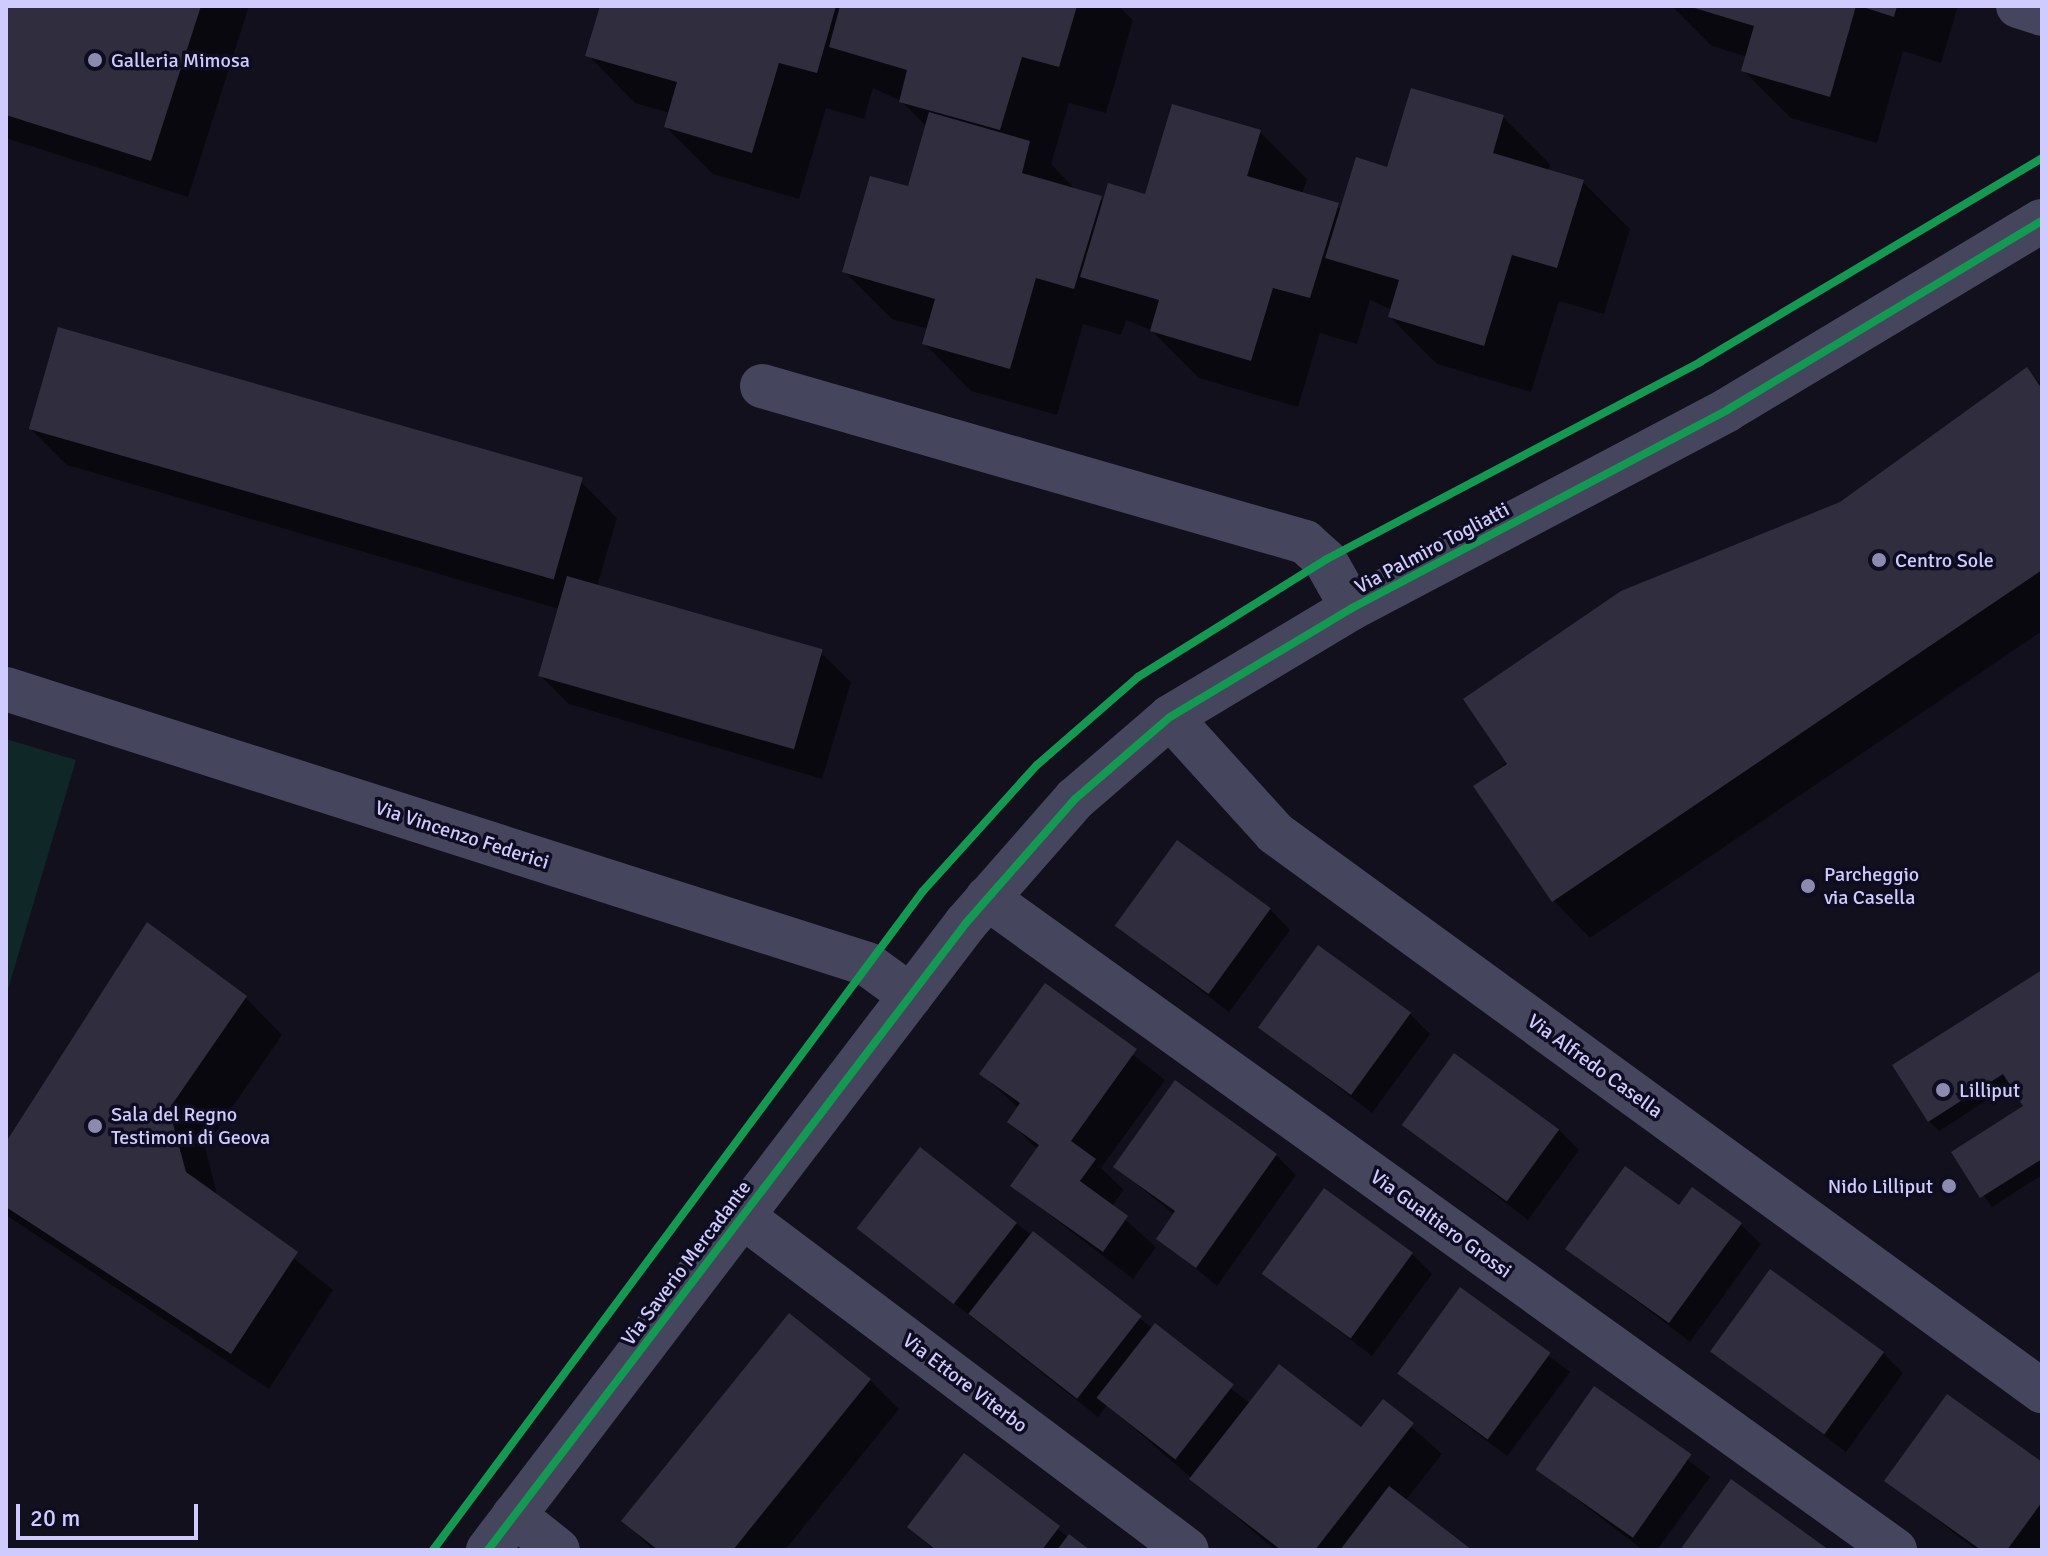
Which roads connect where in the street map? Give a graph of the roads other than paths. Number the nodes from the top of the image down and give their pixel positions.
1 (2018, 6) edge
2 (2042, 14) edge
3 (2042, 221) edge
4 (762, 386) dead end
5 (1352, 608) junction
6 (6, 689) edge
7 (1170, 717) junction
8 (987, 898) junction
9 (911, 996) junction
10 (742, 1216) junction
11 (2042, 1391) edge
12 (514, 1515) junction
13 (488, 1550) edge
14 (558, 1550) edge
15 (1187, 1550) edge
16 (1895, 1550) edge

1 - 2 street
3 - 5 street, Via Palmiro Togliatti
4 - 5 street
5 - 7 street, Via Palmiro Togliatti
6 - 9 street, Via Vincenzo Federici
7 - 8 street, Via Palmiro Togliatti
7 - 11 street, Via Alfredo Casella
8 - 9 street, Via Palmiro Togliatti
8 - 16 street, Via Gualtiero Grossi
9 - 10 street, Via Saverio Mercadante
10 - 12 street, Via Saverio Mercadante
10 - 15 street, Via Ettore Viterbo
12 - 13 street, Via Saverio Mercadante
12 - 14 street

